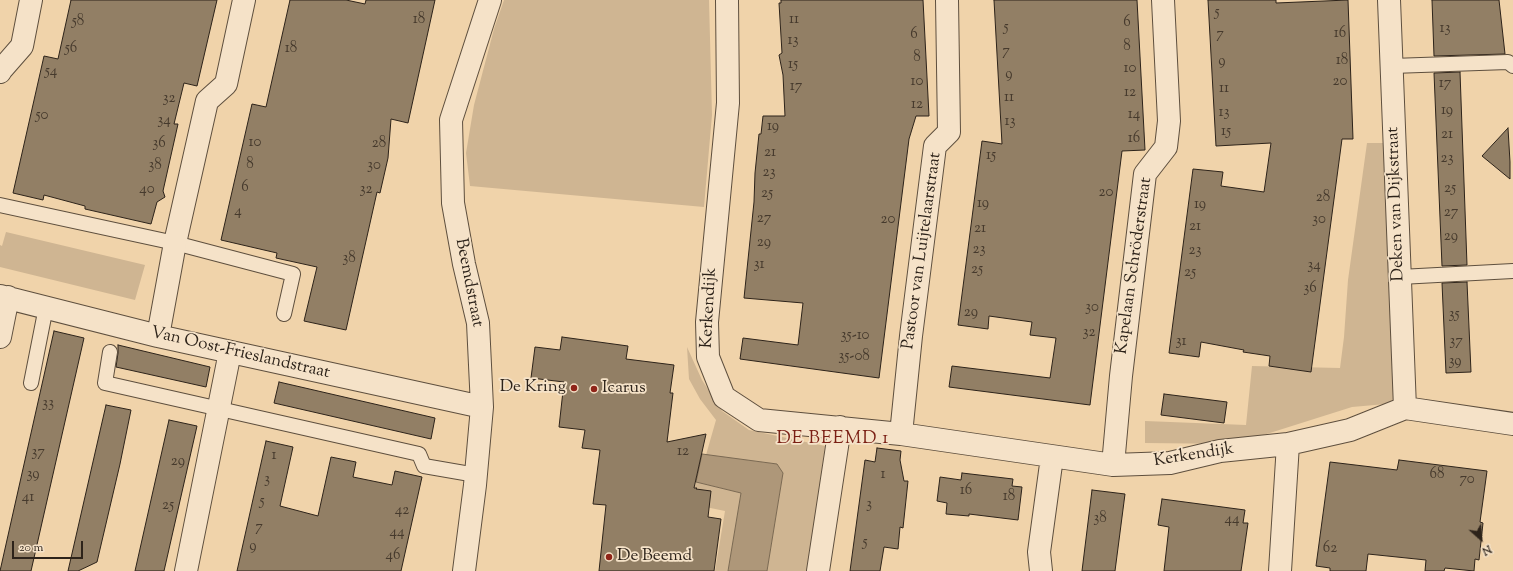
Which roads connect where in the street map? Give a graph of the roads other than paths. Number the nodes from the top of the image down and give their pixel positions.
1 (31, 0) edge
2 (244, 0) edge
3 (490, 0) edge
4 (727, 0) edge
5 (947, 0) edge
6 (1163, 0) edge
7 (1389, 0) edge
8 (1392, 66) junction
9 (1513, 66) edge
10 (0, 72) edge
11 (0, 205) edge
12 (174, 242) junction
13 (1513, 271) edge
14 (1400, 277) junction
15 (4, 296) edge
16 (46, 306) junction
17 (284, 314) dead end
18 (158, 336) junction
19 (0, 337) edge
20 (110, 352) dead end
21 (230, 352) junction
22 (31, 383) dead end
23 (482, 407) junction
24 (1406, 408) junction
25 (218, 409) junction
26 (1513, 424) edge
27 (840, 427) junction
28 (901, 434) junction
29 (1288, 444) junction
30 (1052, 457) junction
31 (1113, 465) junction
32 (476, 475) junction
33 (186, 571) edge
34 (464, 571) edge
35 (818, 571) edge
36 (1041, 571) edge
37 (1280, 571) edge

1 - 10 street
2 - 12 street
3 - 23 street, Beemdstraat
4 - 27 street, Kerkendijk
5 - 28 street, Pastoor van Luijtelaarstraat
6 - 31 street, Kapelaan Schröderstraat
7 - 8 street, Deken van Dijkstraat
8 - 9 lane
8 - 14 street, Deken van Dijkstraat
11 - 12 lane
12 - 17 lane
12 - 18 street
13 - 14 lane
14 - 24 street, Deken van Dijkstraat
15 - 16 street, Van Oost-Frieslandstraat
15 - 19 street
16 - 18 street, Van Oost-Frieslandstraat
16 - 22 lane
18 - 21 street, Van Oost-Frieslandstraat
20 - 25 lane
21 - 23 street, Van Oost-Frieslandstraat
21 - 25 street
23 - 32 street, Beemdstraat
24 - 26 street, Kerkendijk
24 - 29 street, Kerkendijk
25 - 32 lane
25 - 33 street
27 - 28 street, Kerkendijk
27 - 35 street
28 - 30 street, Kerkendijk
29 - 31 street, Kerkendijk
29 - 37 street
30 - 31 street, Kerkendijk
30 - 36 street
32 - 34 street, Beemdstraat

